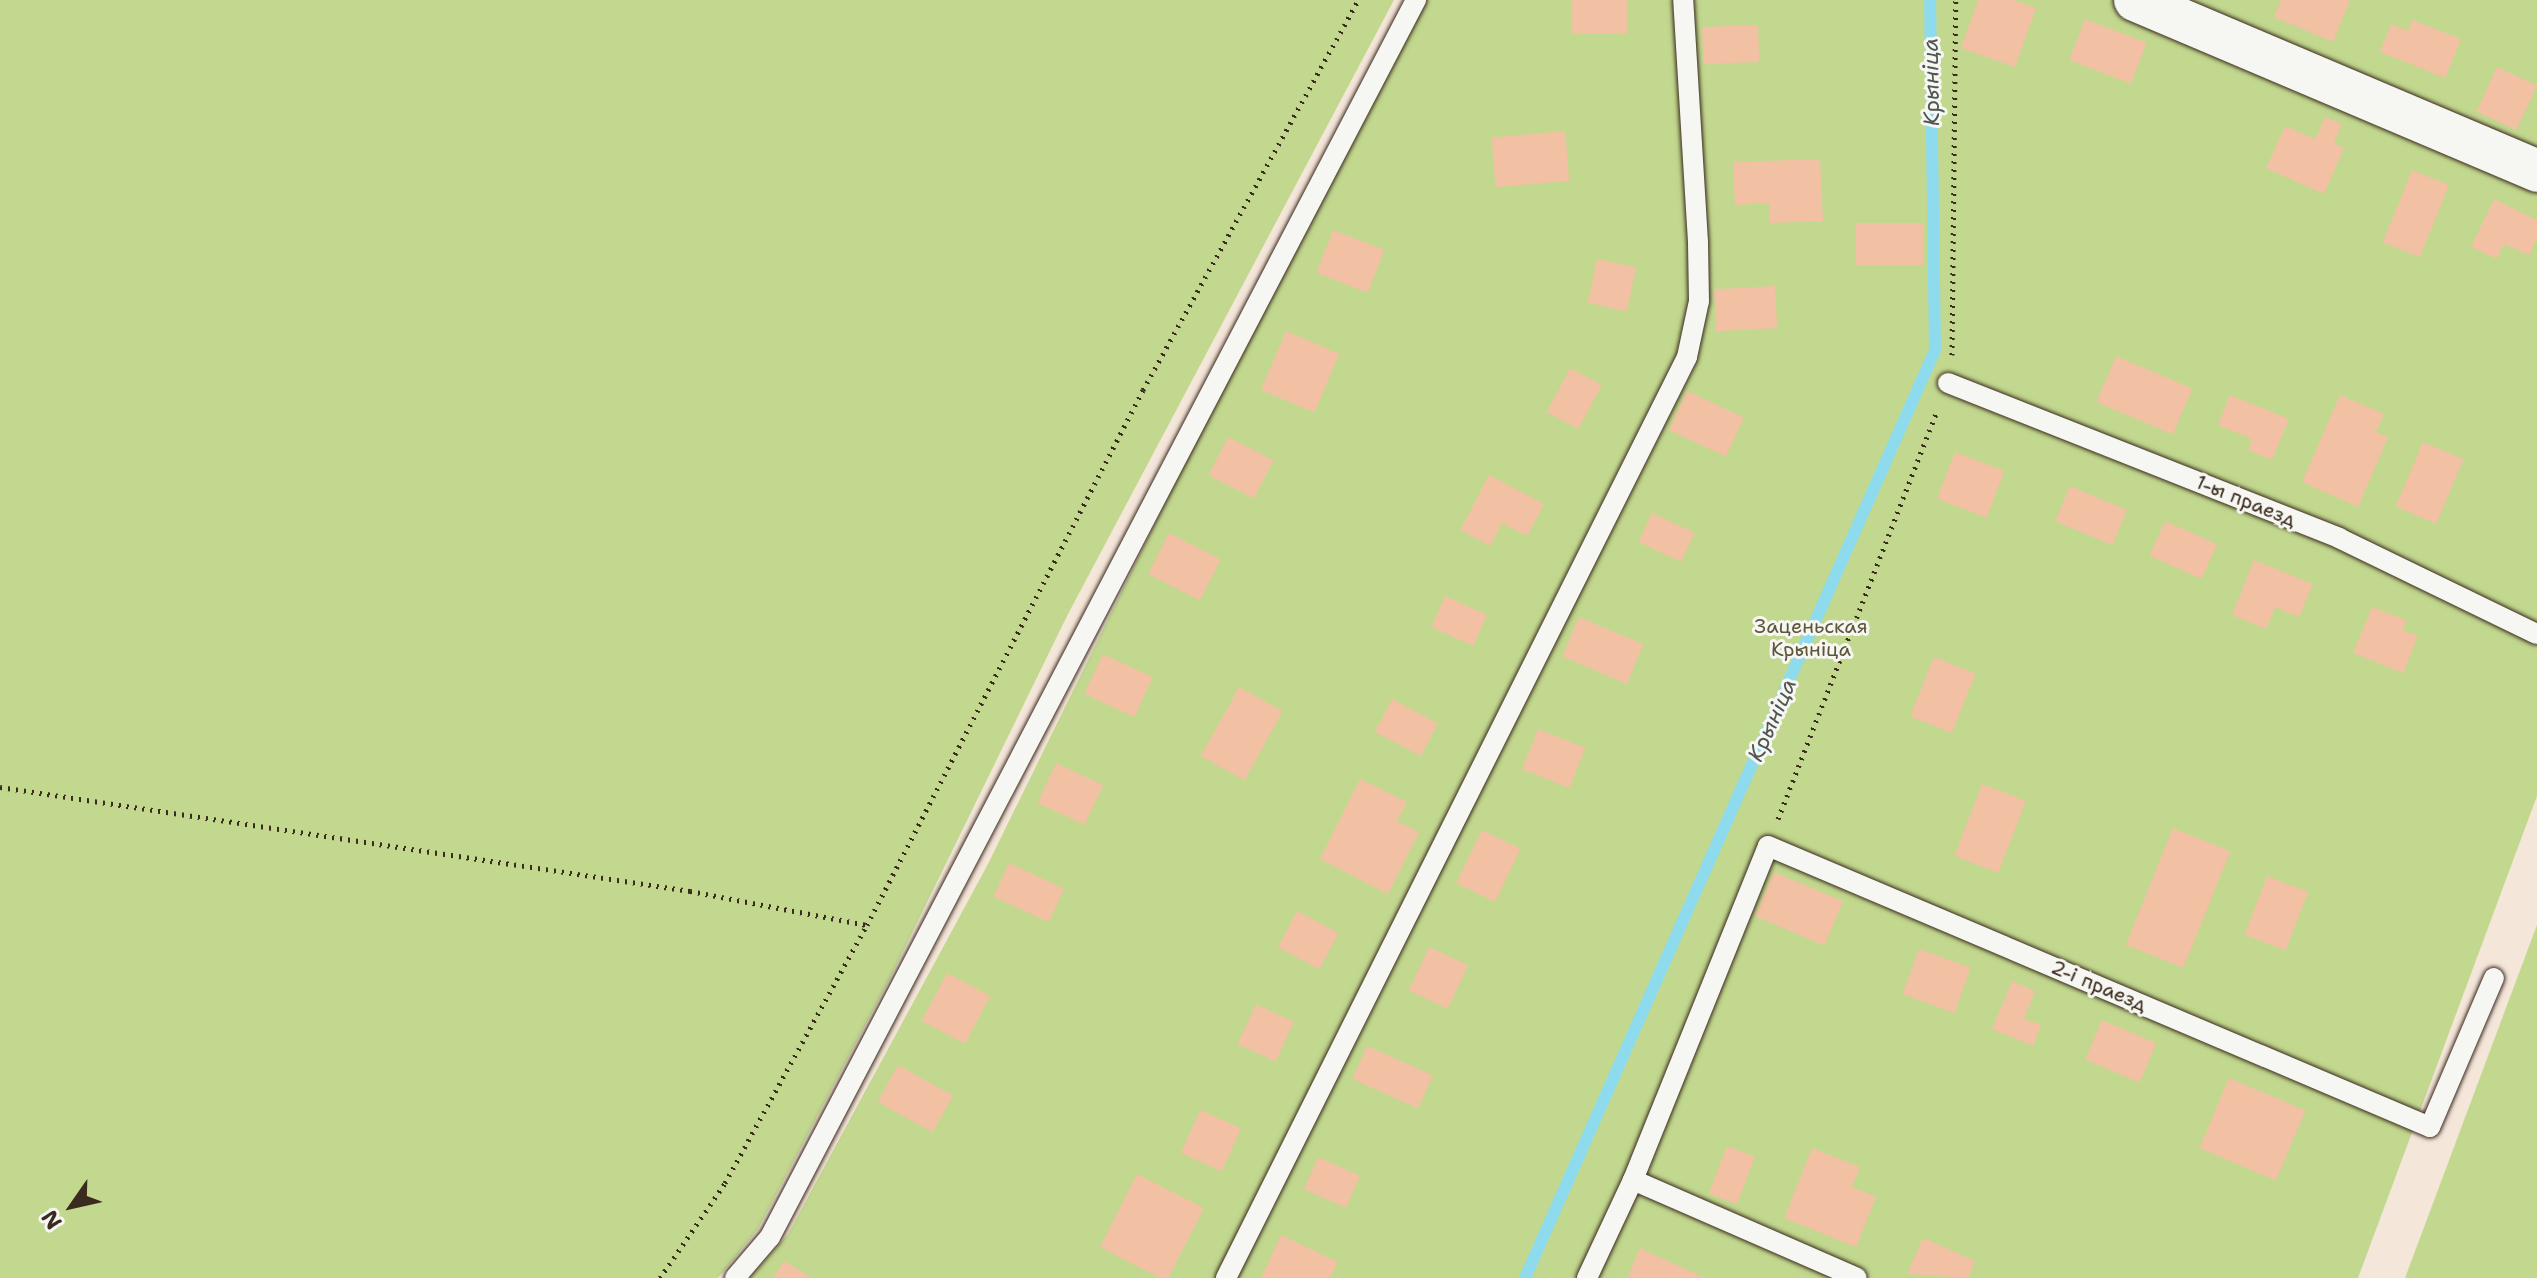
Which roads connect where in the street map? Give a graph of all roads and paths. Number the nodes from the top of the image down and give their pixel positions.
1 (1358, 0) edge
2 (1416, 0) edge
3 (1683, 0) edge
4 (1956, 0) edge
5 (2135, 0) edge
6 (2537, 171) edge
7 (1948, 383) junction
8 (2537, 634) edge
9 (0, 787) edge
10 (1768, 846) junction
11 (867, 925) junction
12 (2494, 978) dead end
13 (1633, 1180) junction
14 (660, 1278) edge
15 (735, 1278) edge
16 (1226, 1278) edge
17 (1587, 1278) edge
18 (1857, 1278) edge

1 - 11 path
2 - 15 lane
3 - 16 lane
4 - 7 path
5 - 6 street
7 - 8 lane, 1-ы праезд
7 - 10 path
9 - 11 path
10 - 12 lane, 2-і праезд
10 - 13 lane
11 - 14 path
13 - 17 lane
13 - 18 lane

